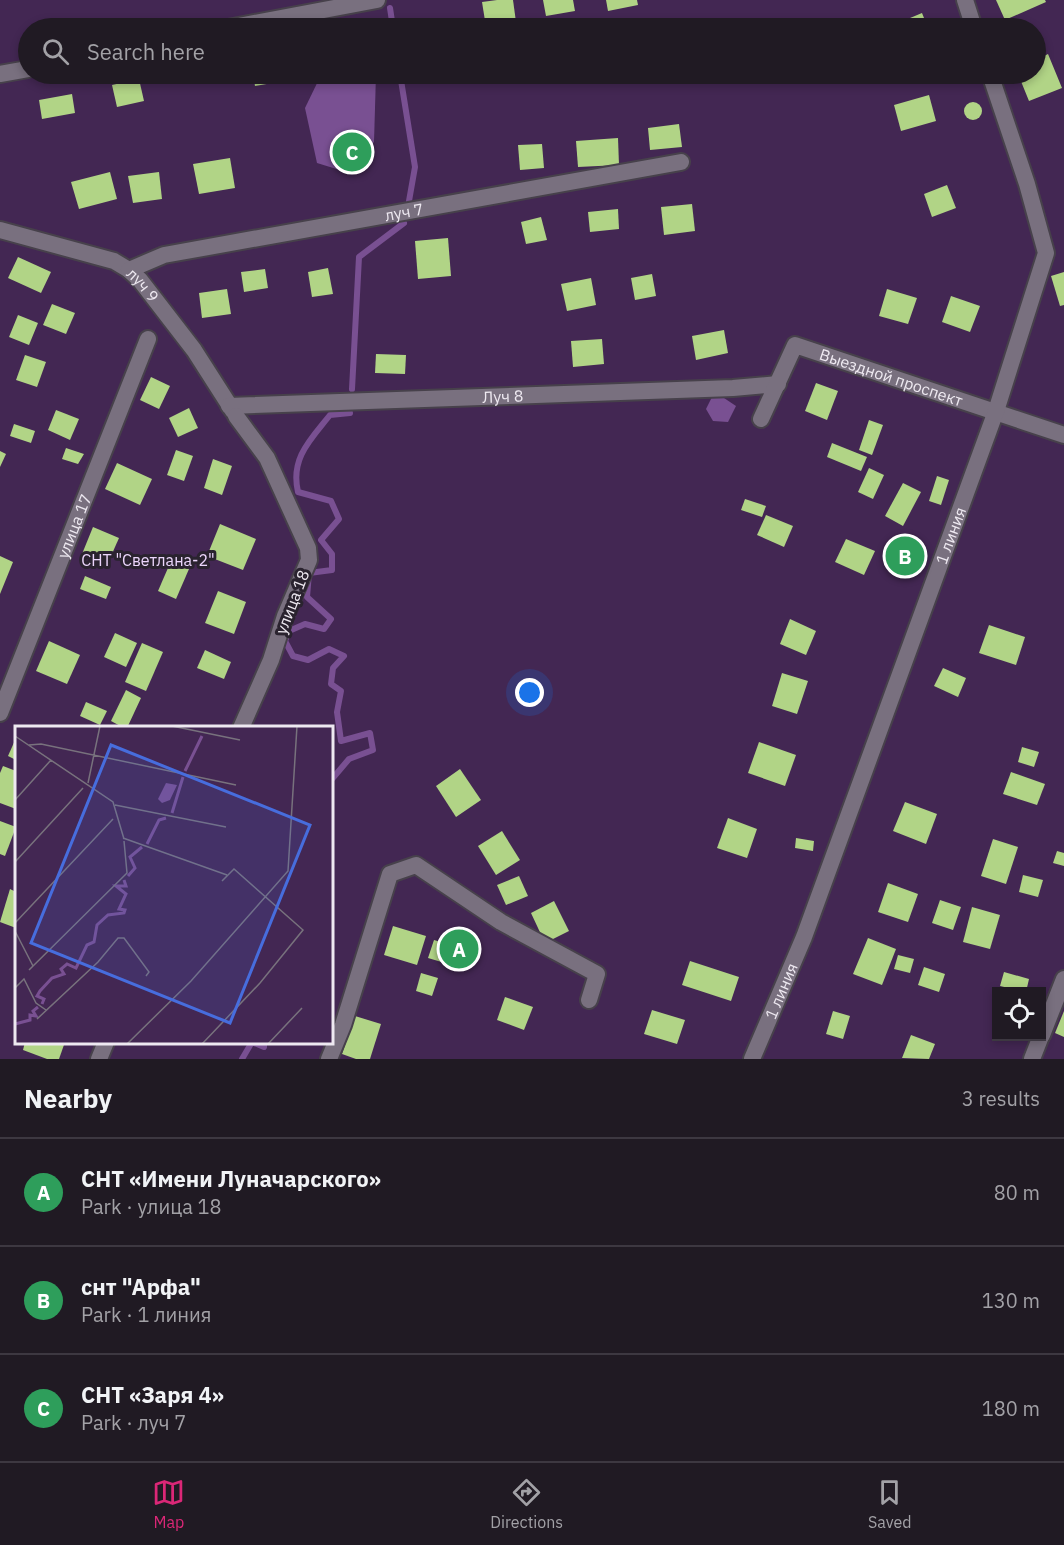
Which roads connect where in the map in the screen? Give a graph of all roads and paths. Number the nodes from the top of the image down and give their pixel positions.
1 (377, 0) edge
2 (965, 0) edge
3 (281, 18) edge
4 (971, 18) edge
5 (18, 71) edge
6 (0, 74) edge
7 (993, 84) edge
8 (681, 162) dead end
9 (0, 230) edge
10 (129, 270) junction
11 (148, 339) dead end
12 (778, 384) junction
13 (233, 411) junction
14 (996, 411) junction
15 (761, 419) dead end
16 (1064, 435) edge
17 (0, 713) edge
18 (242, 726) edge
19 (1064, 979) edge
20 (588, 1000) dead end
21 (1046, 1024) edge
22 (1039, 1041) edge
23 (105, 1044) edge
24 (99, 1059) edge
25 (329, 1059) edge
26 (752, 1059) edge
27 (1032, 1059) edge

1 - 3 street
2 - 4 street
5 - 6 street
7 - 14 street, 1 линия
8 - 10 street, луч 7
9 - 10 street, луч 9
10 - 13 street, луч 9
11 - 17 street, улица 17
12 - 13 street, Луч 8
12 - 14 street, Выездной проспект
12 - 15 street, Выездной проспект
13 - 18 street, улица 18
14 - 16 street, Выездной проспект
14 - 26 street, 1 линия
19 - 21 street
20 - 25 street
22 - 27 street
23 - 24 street

